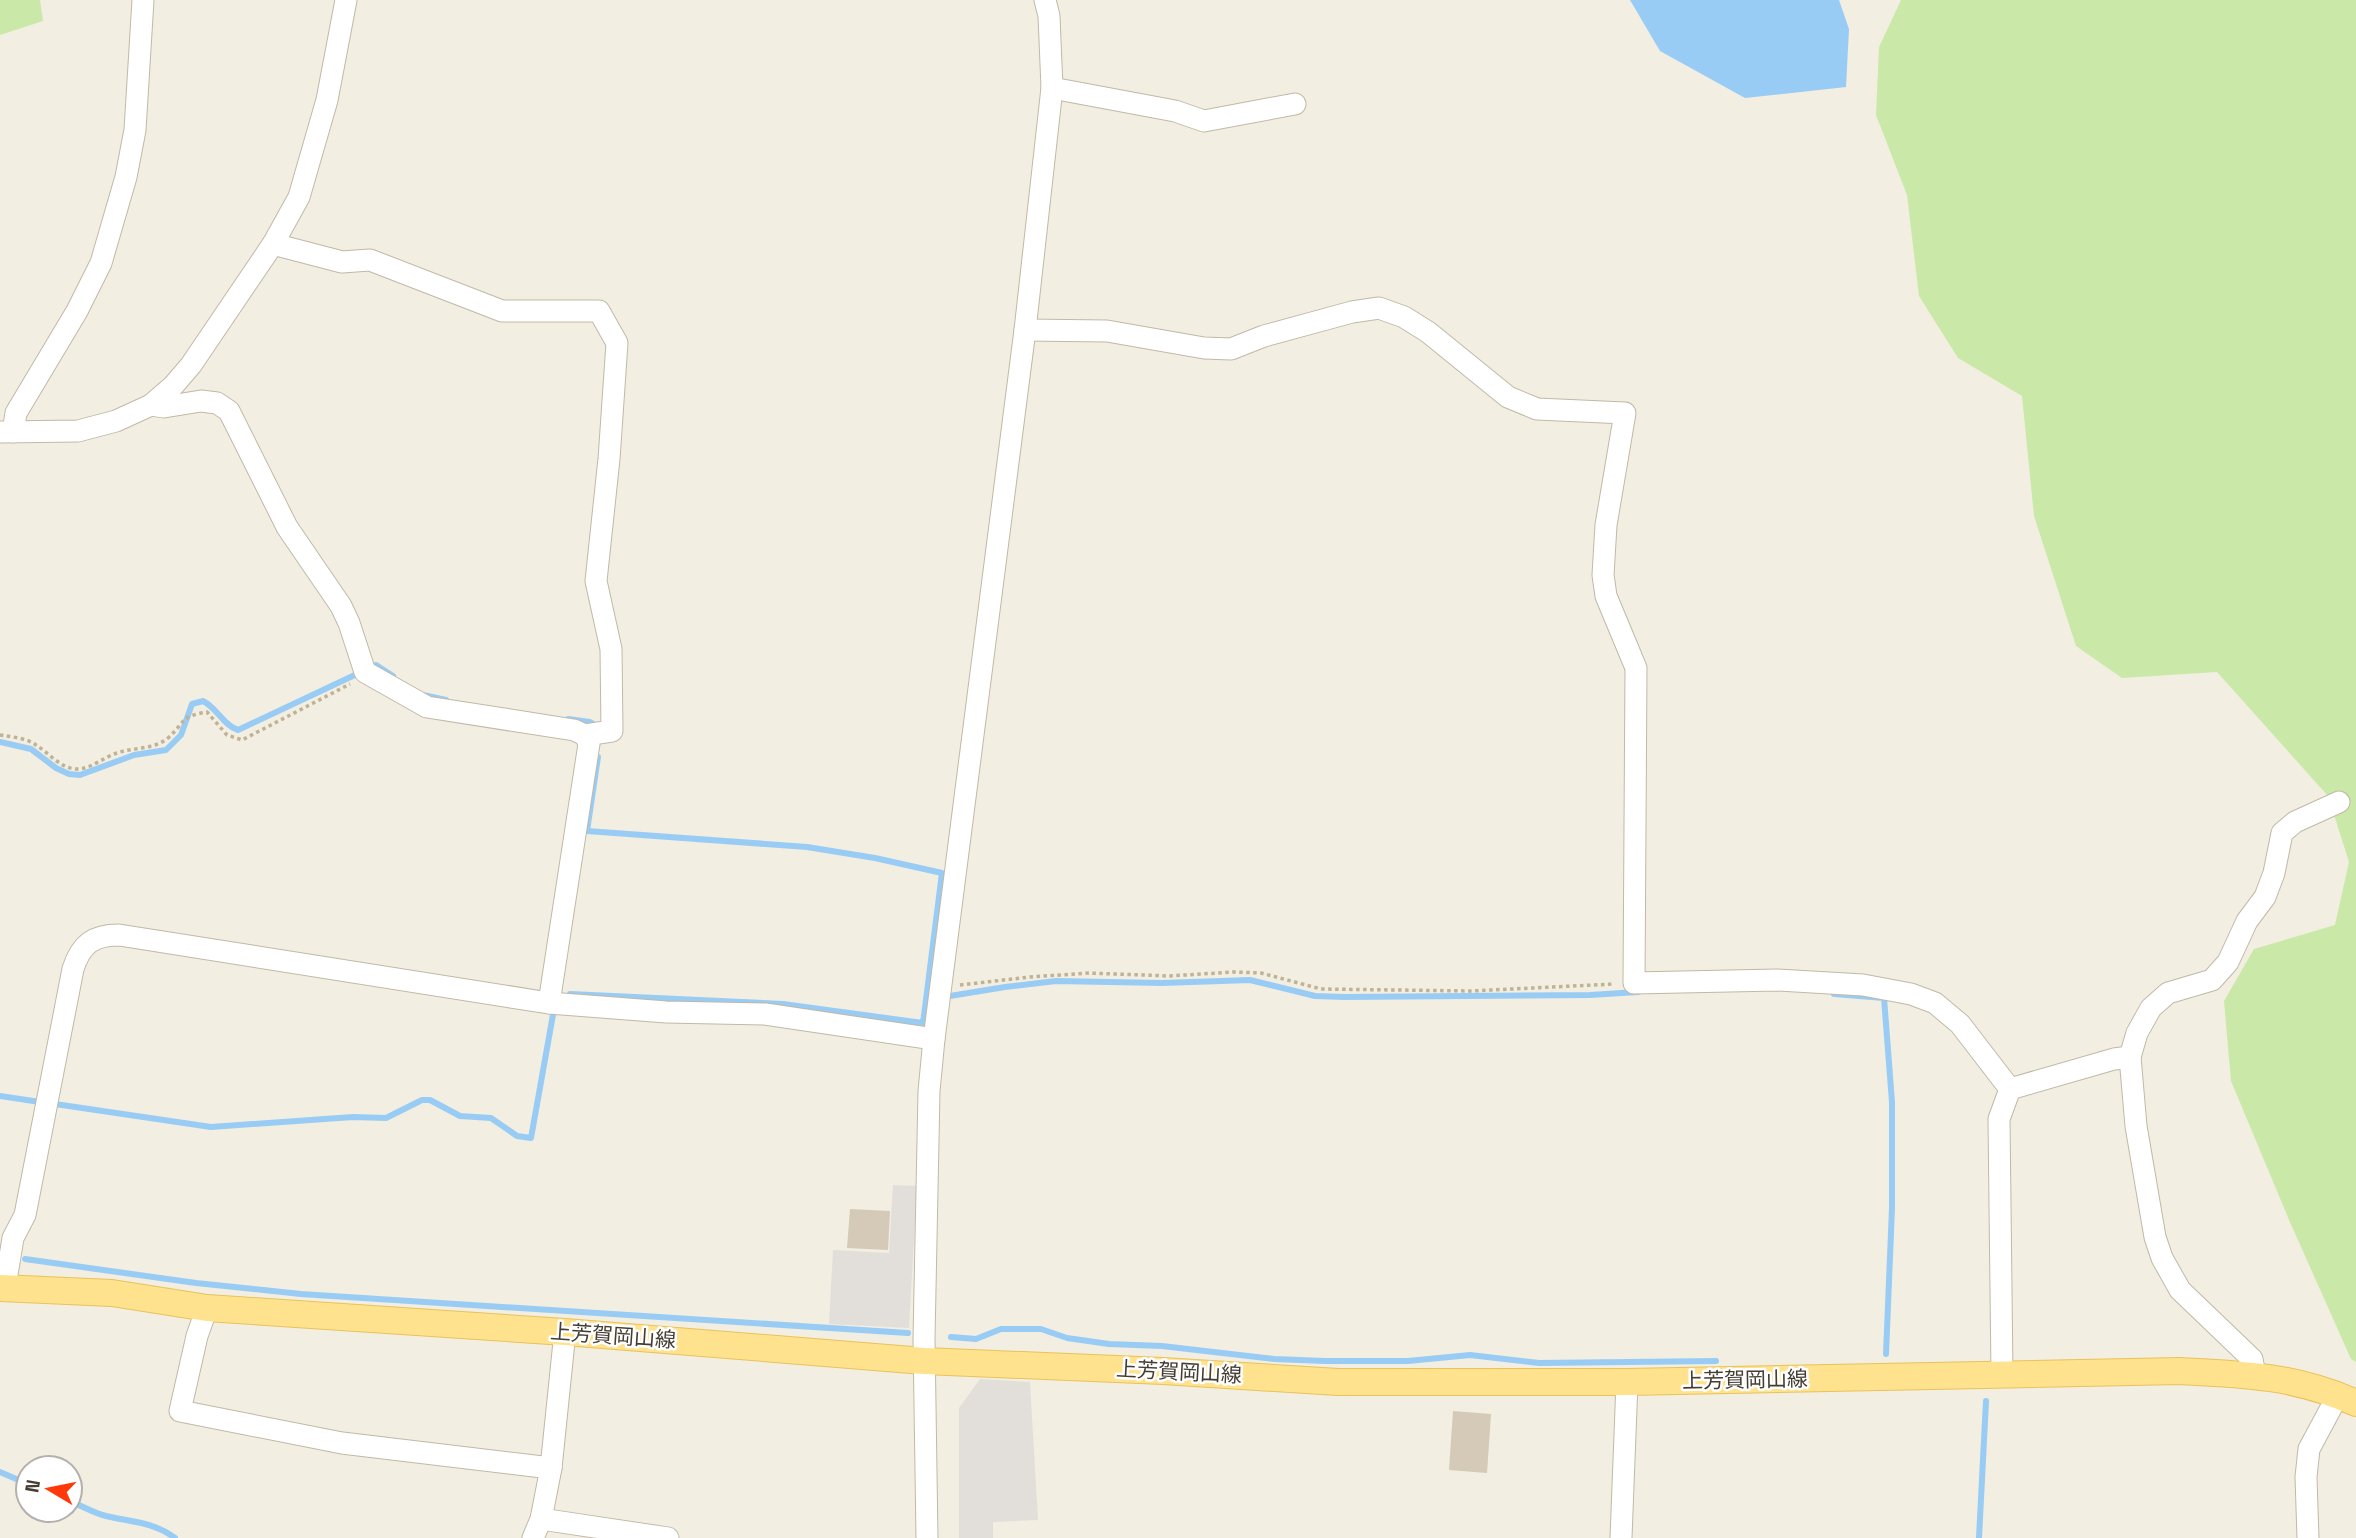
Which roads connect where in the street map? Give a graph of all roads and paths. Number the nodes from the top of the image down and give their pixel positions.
1 (143, 0) edge
2 (346, 0) edge
3 (1045, 0) edge
4 (1052, 88) junction
5 (1295, 104) dead end
6 (273, 244) junction
7 (1025, 330) junction
8 (150, 405) junction
9 (7, 432) edge
10 (365, 671) junction
11 (594, 734) junction
12 (0, 735) edge
13 (2339, 802) dead end
14 (1634, 983) junction
15 (941, 988) junction
16 (549, 1003) junction
17 (934, 1039) junction
18 (2130, 1057) junction
19 (2010, 1089) junction
20 (2, 1287) edge
21 (207, 1308) junction
22 (565, 1332) junction
23 (924, 1360) junction
24 (2255, 1374) junction
25 (2002, 1375) junction
26 (1627, 1382) junction
27 (2347, 1399) edge
28 (551, 1468) junction
29 (537, 1528) edge
30 (668, 1538) edge
31 (927, 1538) edge
32 (1621, 1538) edge
33 (2308, 1538) edge

1 - 9 street
2 - 6 street
3 - 4 street
4 - 5 street
4 - 7 street
6 - 8 street
6 - 11 street
7 - 14 street
7 - 15 street
8 - 9 street
8 - 10 street
10 - 11 street
10 - 12 path
11 - 16 street
13 - 18 street
14 - 15 path
14 - 19 street
15 - 17 street
16 - 17 street
16 - 20 street
17 - 23 street
18 - 19 street
18 - 24 street
19 - 25 street
20 - 21 main road, 上芳賀岡山線
21 - 22 main road, 上芳賀岡山線
21 - 28 street
22 - 23 main road, 上芳賀岡山線
22 - 28 street
23 - 26 main road, 上芳賀岡山線
23 - 31 street
24 - 25 main road, 上芳賀岡山線
24 - 27 main road, 上芳賀岡山線
25 - 26 main road, 上芳賀岡山線
26 - 32 street
27 - 33 street
28 - 29 street
29 - 30 street

